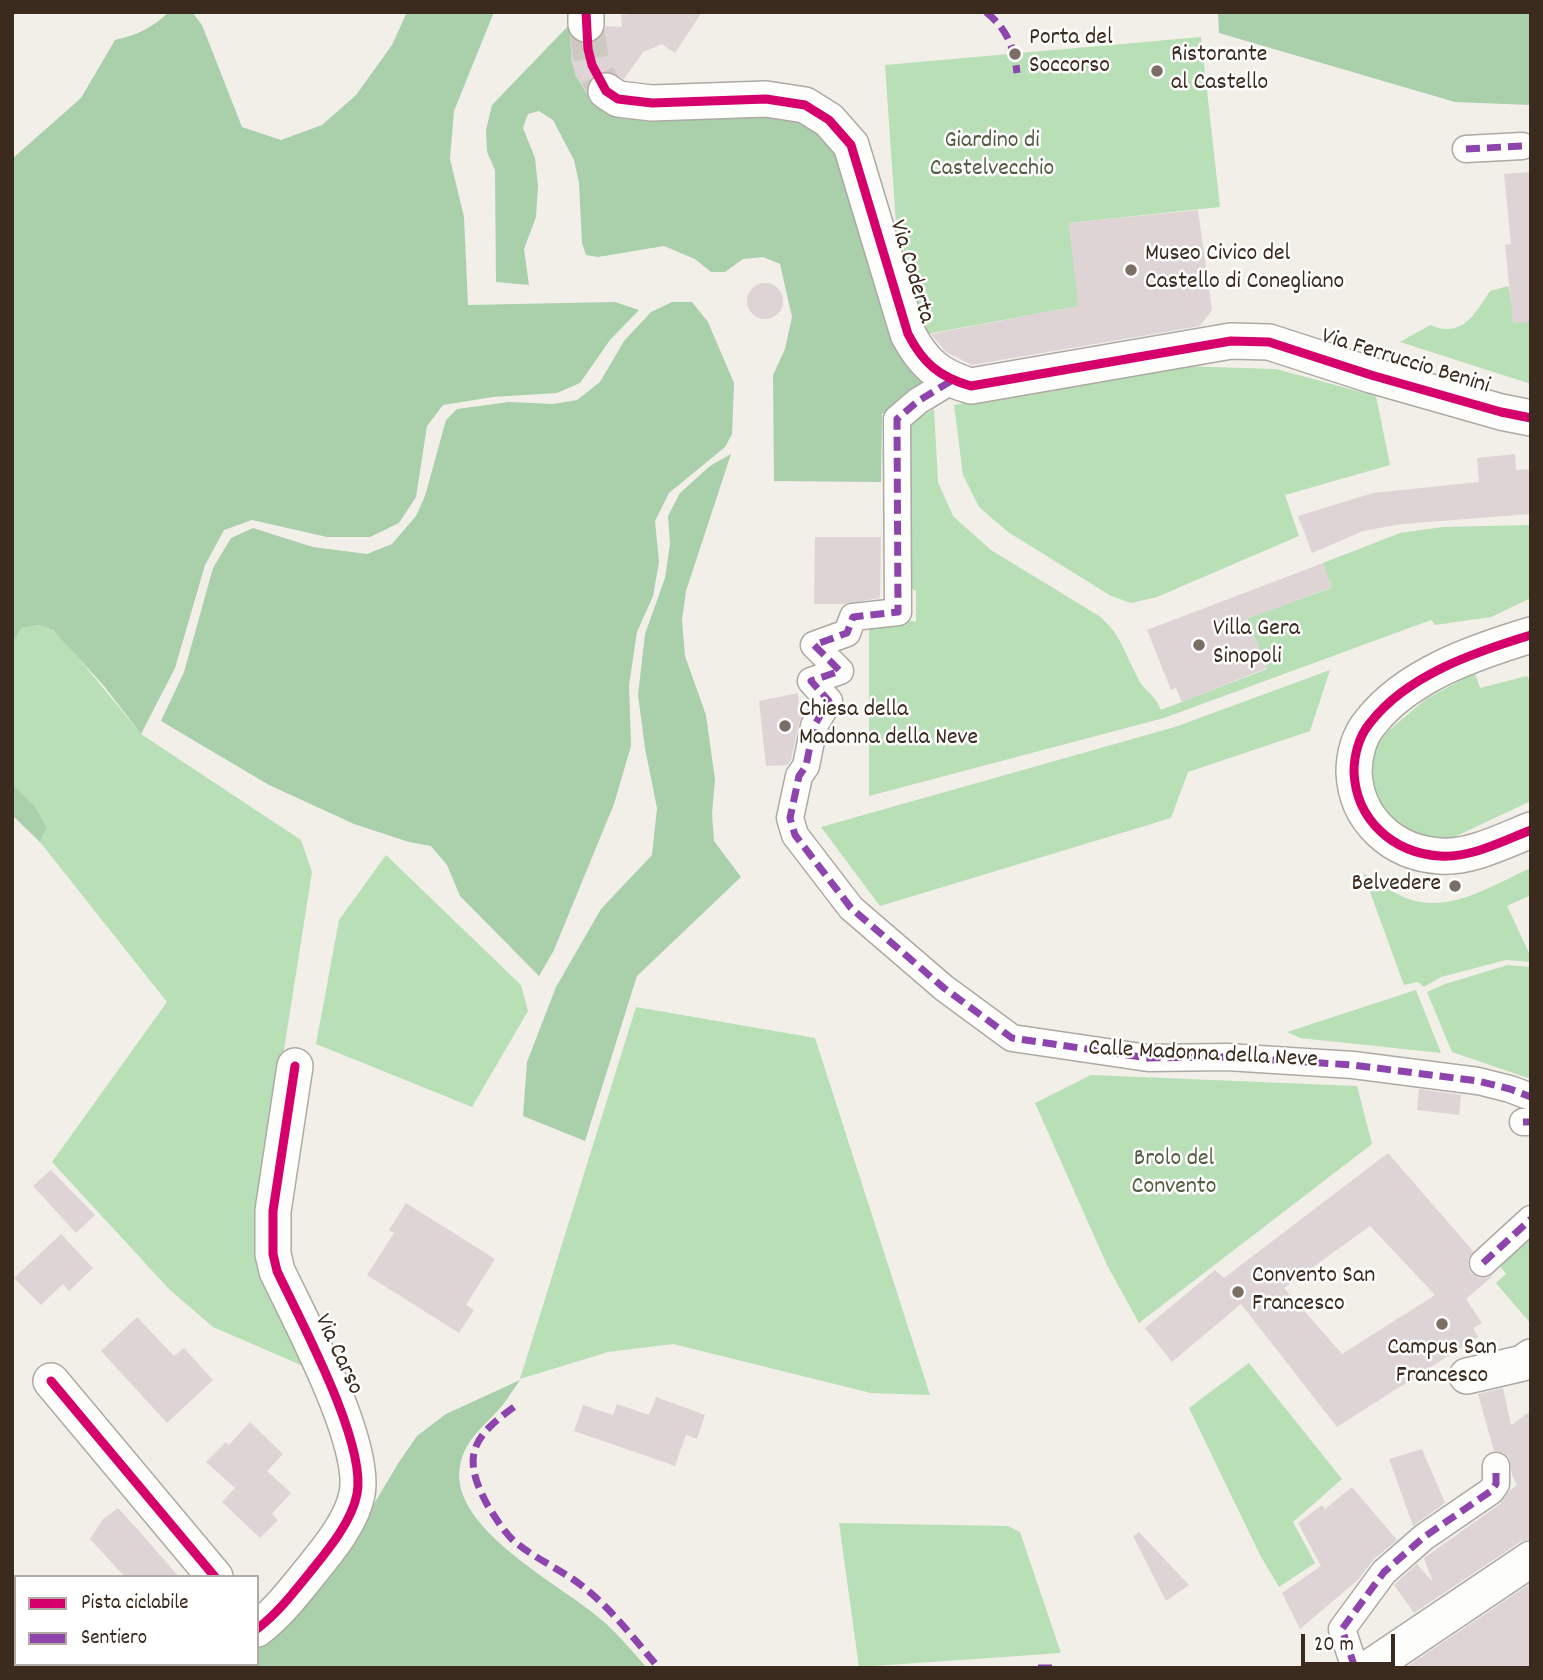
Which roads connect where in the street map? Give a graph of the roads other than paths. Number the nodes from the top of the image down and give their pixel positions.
1 (606, 91) dead end
2 (1522, 146) dead end
3 (1466, 149) dead end
4 (951, 381) junction
5 (1531, 418) edge
6 (1531, 635) edge
7 (1531, 830) edge
8 (295, 1066) dead end
9 (1528, 1114) edge
10 (1531, 1219) edge
11 (1483, 1263) dead end
12 (1531, 1357) edge
13 (1467, 1376) dead end
14 (51, 1381) dead end
15 (1496, 1466) dead end
16 (1531, 1559) edge
17 (213, 1575) edge
18 (259, 1628) edge
19 (1355, 1668) edge
20 (1369, 1668) edge

1 - 4 street, Via Coderta
2 - 3 street
4 - 5 street, Via Ferruccio Benini
4 - 9 street, Calle Madonna della Neve
6 - 7 street
8 - 18 street, Via Carso
10 - 11 street
12 - 13 street
14 - 17 street
15 - 19 street
16 - 20 street

